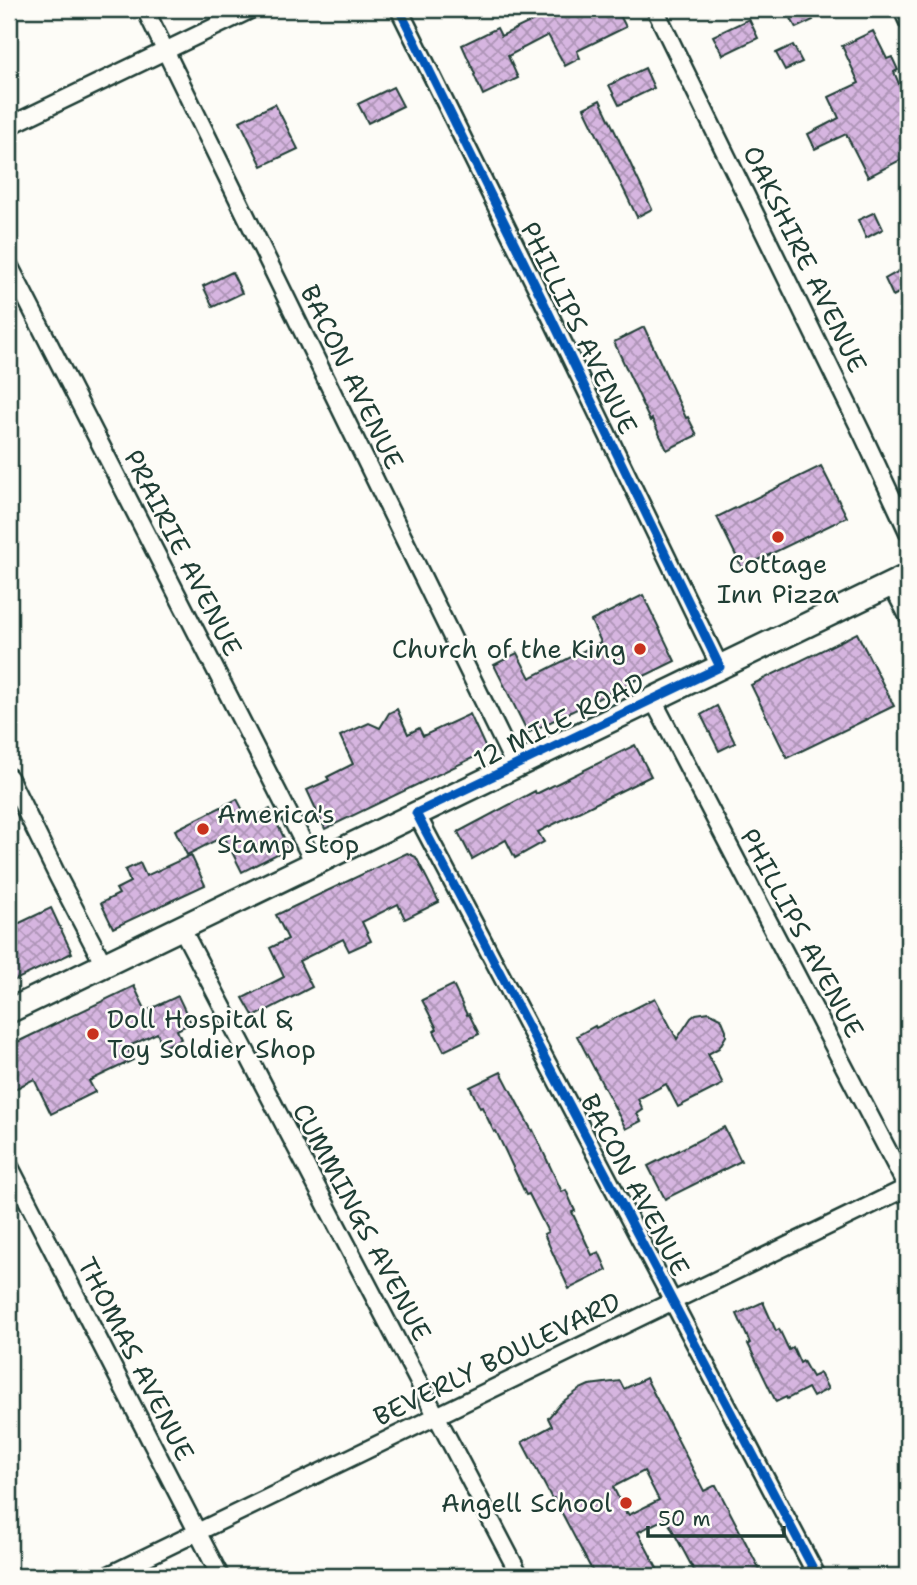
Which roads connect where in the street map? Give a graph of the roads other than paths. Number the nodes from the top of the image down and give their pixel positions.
1 (145, 9) edge
2 (252, 9) edge
3 (399, 9) edge
4 (656, 9) edge
5 (902, 9) edge
6 (908, 22) edge
7 (165, 51) junction
8 (9, 126) edge
9 (9, 265) edge
10 (908, 532) edge
11 (900, 580) edge
12 (908, 615) edge
13 (720, 667) junction
14 (653, 700) junction
15 (515, 766) junction
16 (9, 777) edge
17 (416, 813) junction
18 (313, 863) junction
19 (181, 928) junction
20 (104, 965) junction
21 (9, 1011) edge
22 (9, 1165) edge
23 (908, 1188) edge
24 (672, 1302) junction
25 (435, 1416) junction
26 (197, 1532) junction
27 (107, 1576) edge
28 (220, 1576) edge
29 (520, 1576) edge
30 (817, 1576) edge

1 - 7 street, BACON AVENUE
2 - 7 street
3 - 13 street, PHILLIPS AVENUE
4 - 10 street, OAKSHIRE AVENUE
5 - 6 street
7 - 8 street
7 - 15 street, BACON AVENUE
9 - 18 street, PRAIRIE AVENUE
11 - 12 street
11 - 13 main road, 12 MILE ROAD
13 - 14 main road, 12 MILE ROAD
14 - 15 main road, 12 MILE ROAD
14 - 23 street, PHILLIPS AVENUE
15 - 17 main road, 12 MILE ROAD
16 - 20 street
17 - 18 main road, 12 MILE ROAD
17 - 24 street, BACON AVENUE
18 - 19 main road, 12 MILE ROAD
19 - 20 main road, 12 MILE ROAD
19 - 25 street, CUMMINGS AVENUE
20 - 21 main road, 12 MILE ROAD
22 - 26 street, THOMAS AVENUE
23 - 24 street, BEVERLY BOULEVARD
24 - 25 street, BEVERLY BOULEVARD
24 - 30 street, BACON AVENUE
25 - 26 street, BEVERLY BOULEVARD
25 - 29 street, CUMMINGS AVENUE
26 - 27 street, BEVERLY BOULEVARD
26 - 28 street, THOMAS AVENUE

